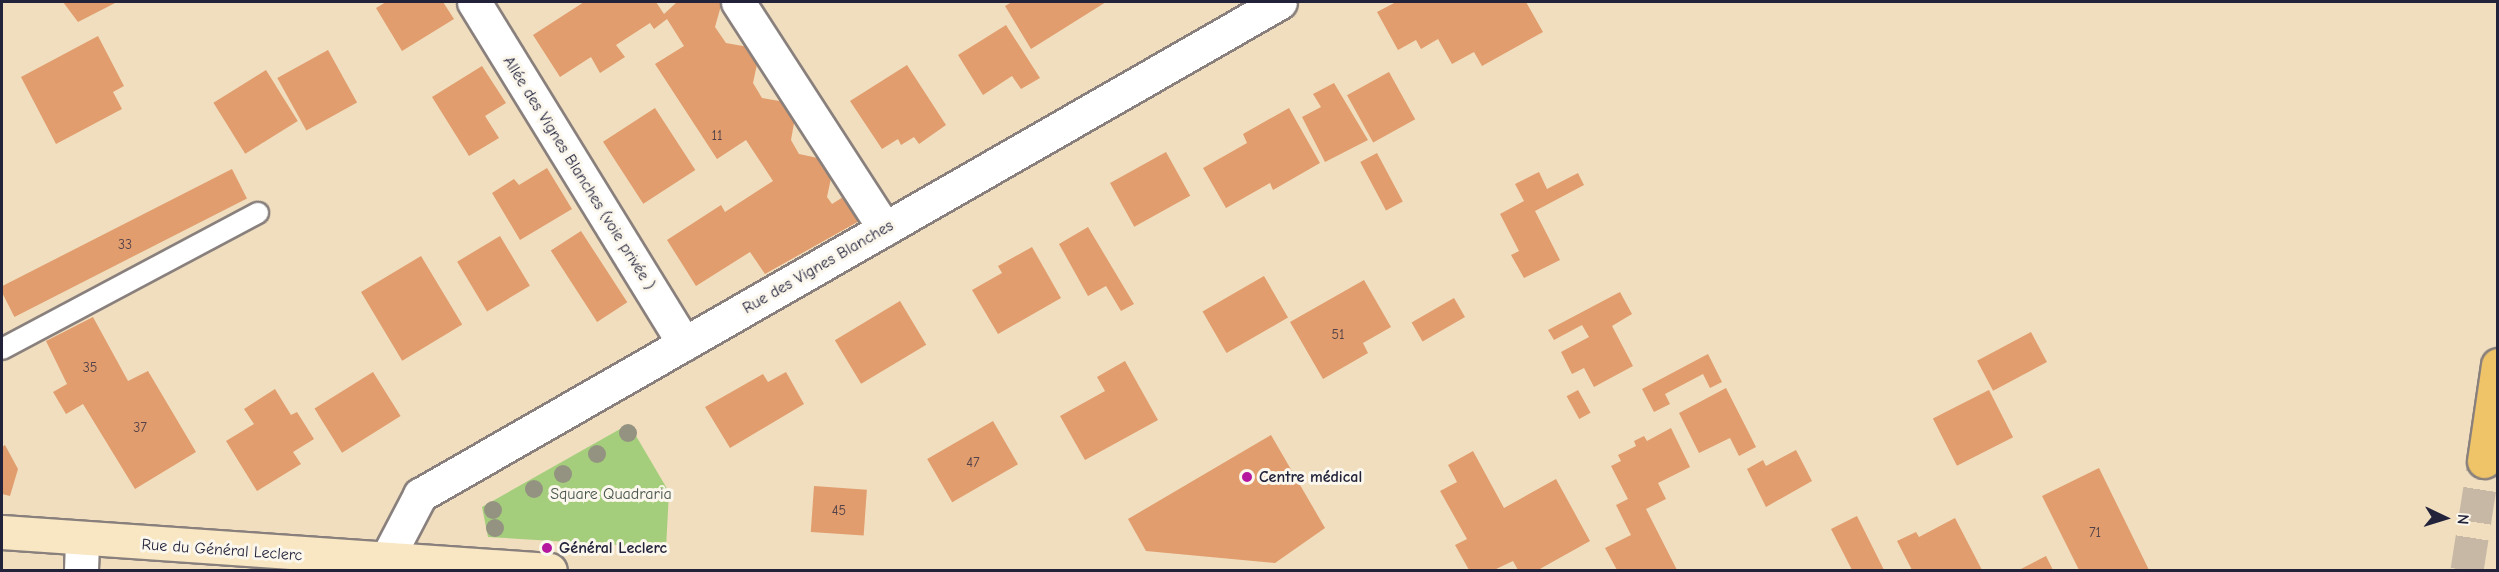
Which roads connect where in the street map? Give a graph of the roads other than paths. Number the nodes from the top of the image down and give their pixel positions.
1 (474, 2) edge
2 (738, 2) edge
3 (1281, 2) edge
4 (258, 213) dead end
5 (885, 229) junction
6 (684, 344) junction
7 (2, 349) edge
8 (2498, 365) edge
9 (2484, 461) tunnel mouth
10 (2, 532) edge
11 (82, 555) edge
12 (385, 562) junction
13 (550, 570) edge

1 - 6 street, Allée des Vignes Blanches (voie privée )
2 - 5 street
3 - 5 street, Rue des Vignes Blanches
4 - 7 lane
5 - 6 street, Rue des Vignes Blanches
6 - 12 street, Rue des Vignes Blanches
8 - 9 highway
10 - 11 street, Rue du Général Leclerc
11 - 12 street, Rue du Général Leclerc
12 - 13 street, Rue du Général Leclerc

